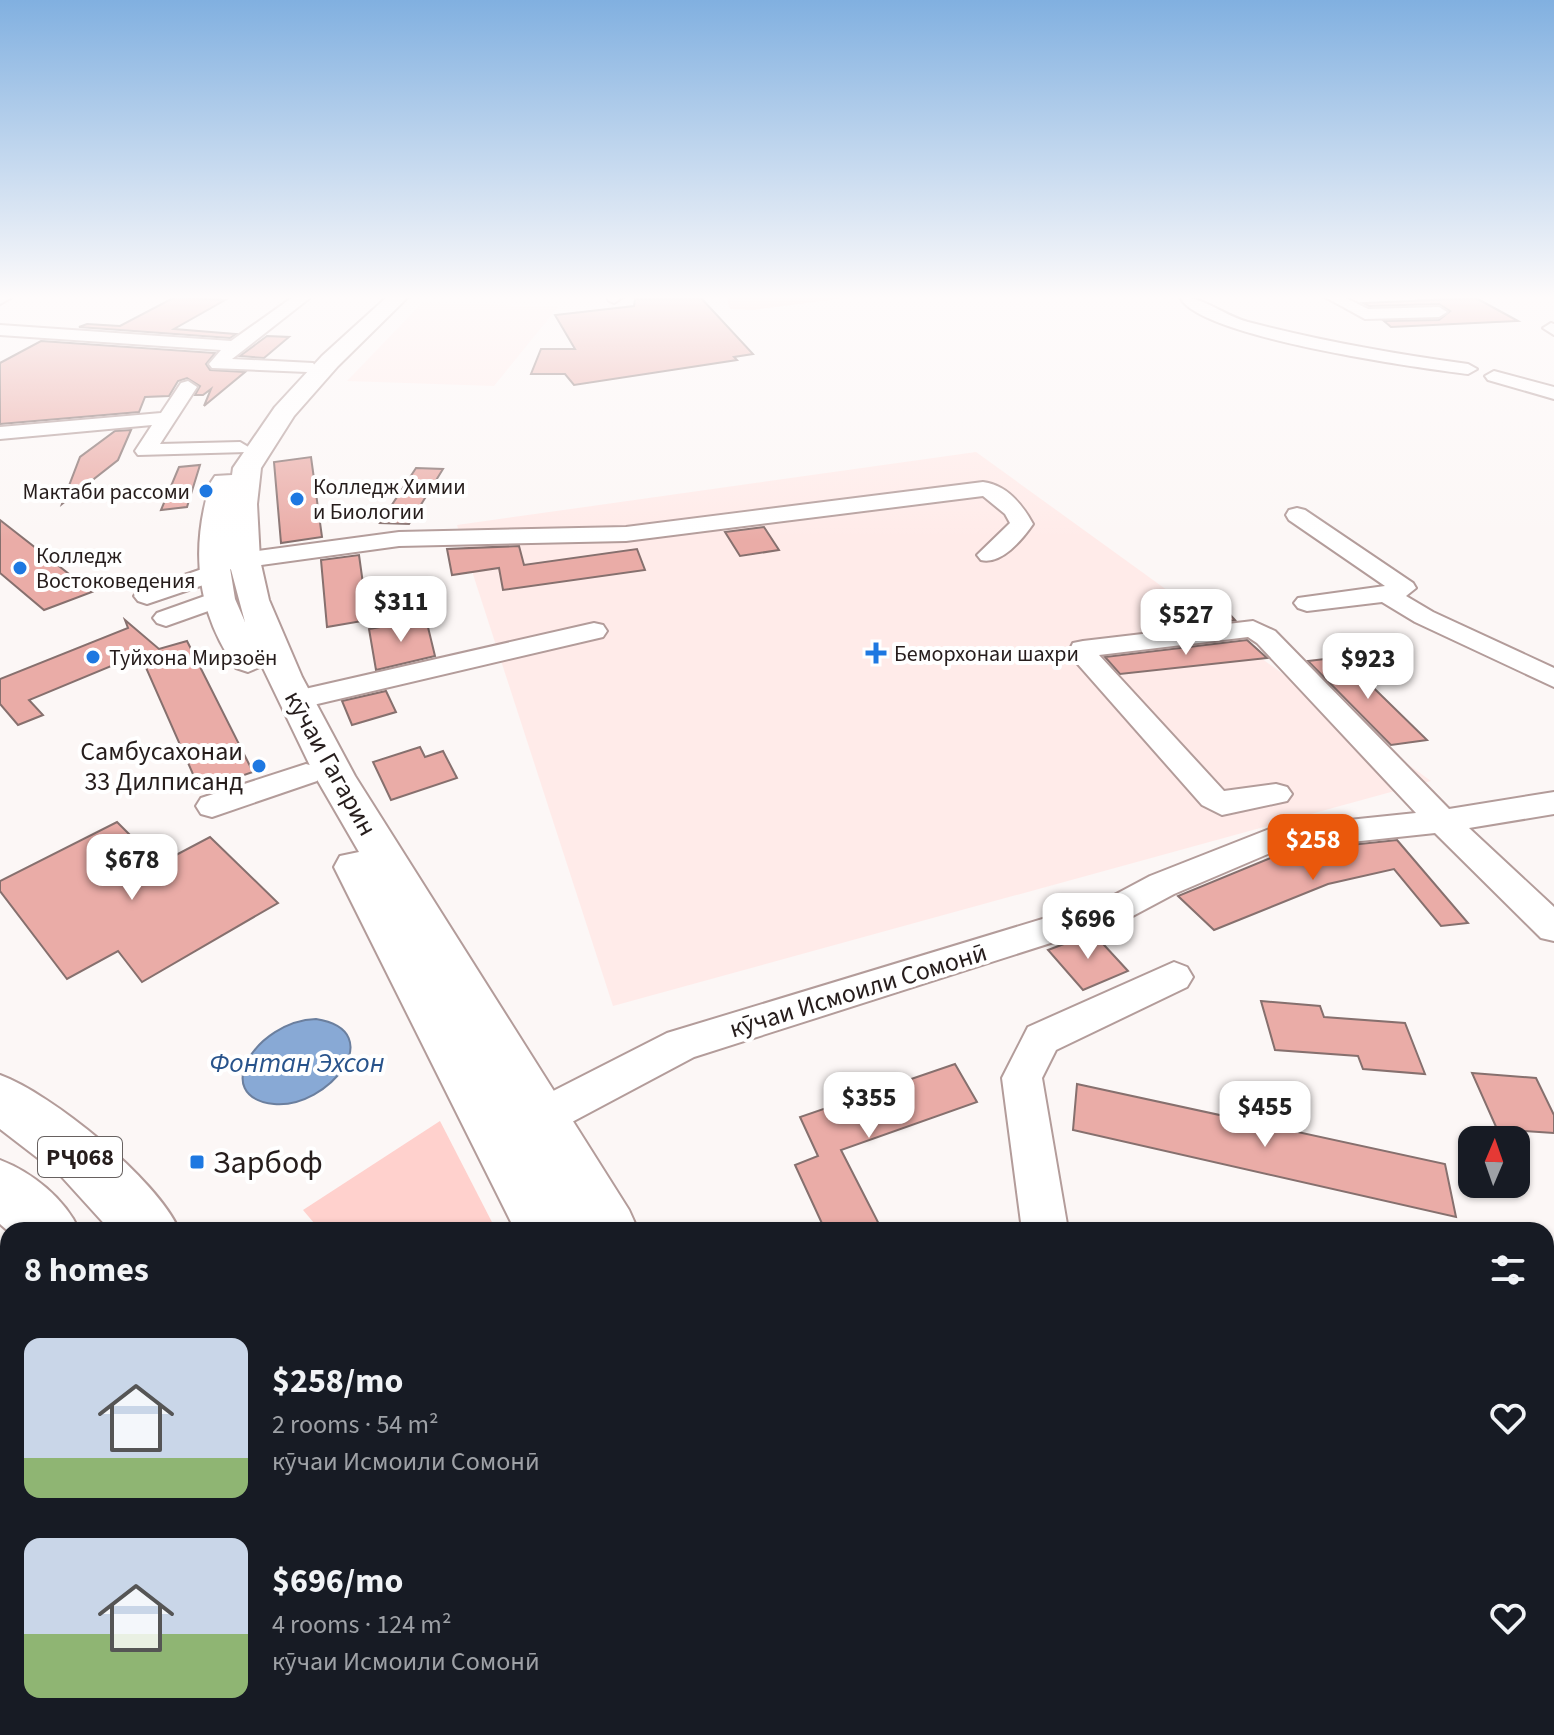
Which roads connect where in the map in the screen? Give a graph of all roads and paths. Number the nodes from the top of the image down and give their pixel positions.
1 (296, 378) edge
2 (315, 378) edge
3 (1501, 378) edge
4 (188, 387) dead end
5 (1554, 393) edge
6 (168, 418) junction
7 (0, 433) edge
8 (240, 448) junction
9 (926, 474) dead end
10 (1297, 515) dead end
11 (691, 524) junction
12 (989, 555) dead end
13 (223, 574) junction
14 (1386, 594) junction
15 (147, 596) dead end
16 (1307, 603) dead end
17 (166, 618) dead end
18 (594, 631) dead end
19 (1554, 679) edge
20 (296, 700) junction
21 (306, 774) junction
22 (1276, 794) dead end
23 (1554, 803) edge
24 (212, 806) dead end
25 (1442, 821) junction
26 (1554, 928) edge
27 (1174, 977) dead end
28 (0, 1098) edge
29 (521, 1128) junction
30 (0, 1186) edge
31 (40, 1222) edge
32 (141, 1222) edge
33 (544, 1222) edge
34 (601, 1222) edge
35 (1044, 1222) edge

1 - 8 main road, кӯчаи Гагарин
2 - 13 main road, кӯчаи Гагарин
3 - 5 street
4 - 6 street
6 - 7 street
6 - 8 street
8 - 13 main road, кӯчаи Гагарин
9 - 11 street
10 - 14 street
11 - 12 street
11 - 13 street
13 - 15 street
13 - 17 street
13 - 20 main road, кӯчаи Гагарин
13 - 21 main road, кӯчаи Гагарин
14 - 16 street
14 - 19 street
18 - 20 street
20 - 29 main road, кӯчаи Гагарин
21 - 24 street
21 - 29 main road, кӯчаи Гагарин
22 - 25 street
23 - 25 street, кӯчаи Исмоили Сомонӣ
25 - 26 street
25 - 29 street, кӯчаи Исмоили Сомонӣ
27 - 35 street
28 - 32 main road, РҶ068
29 - 33 main road, кӯчаи Гагарин
29 - 34 main road, кӯчаи Гагарин
30 - 31 main road, РҶ068

